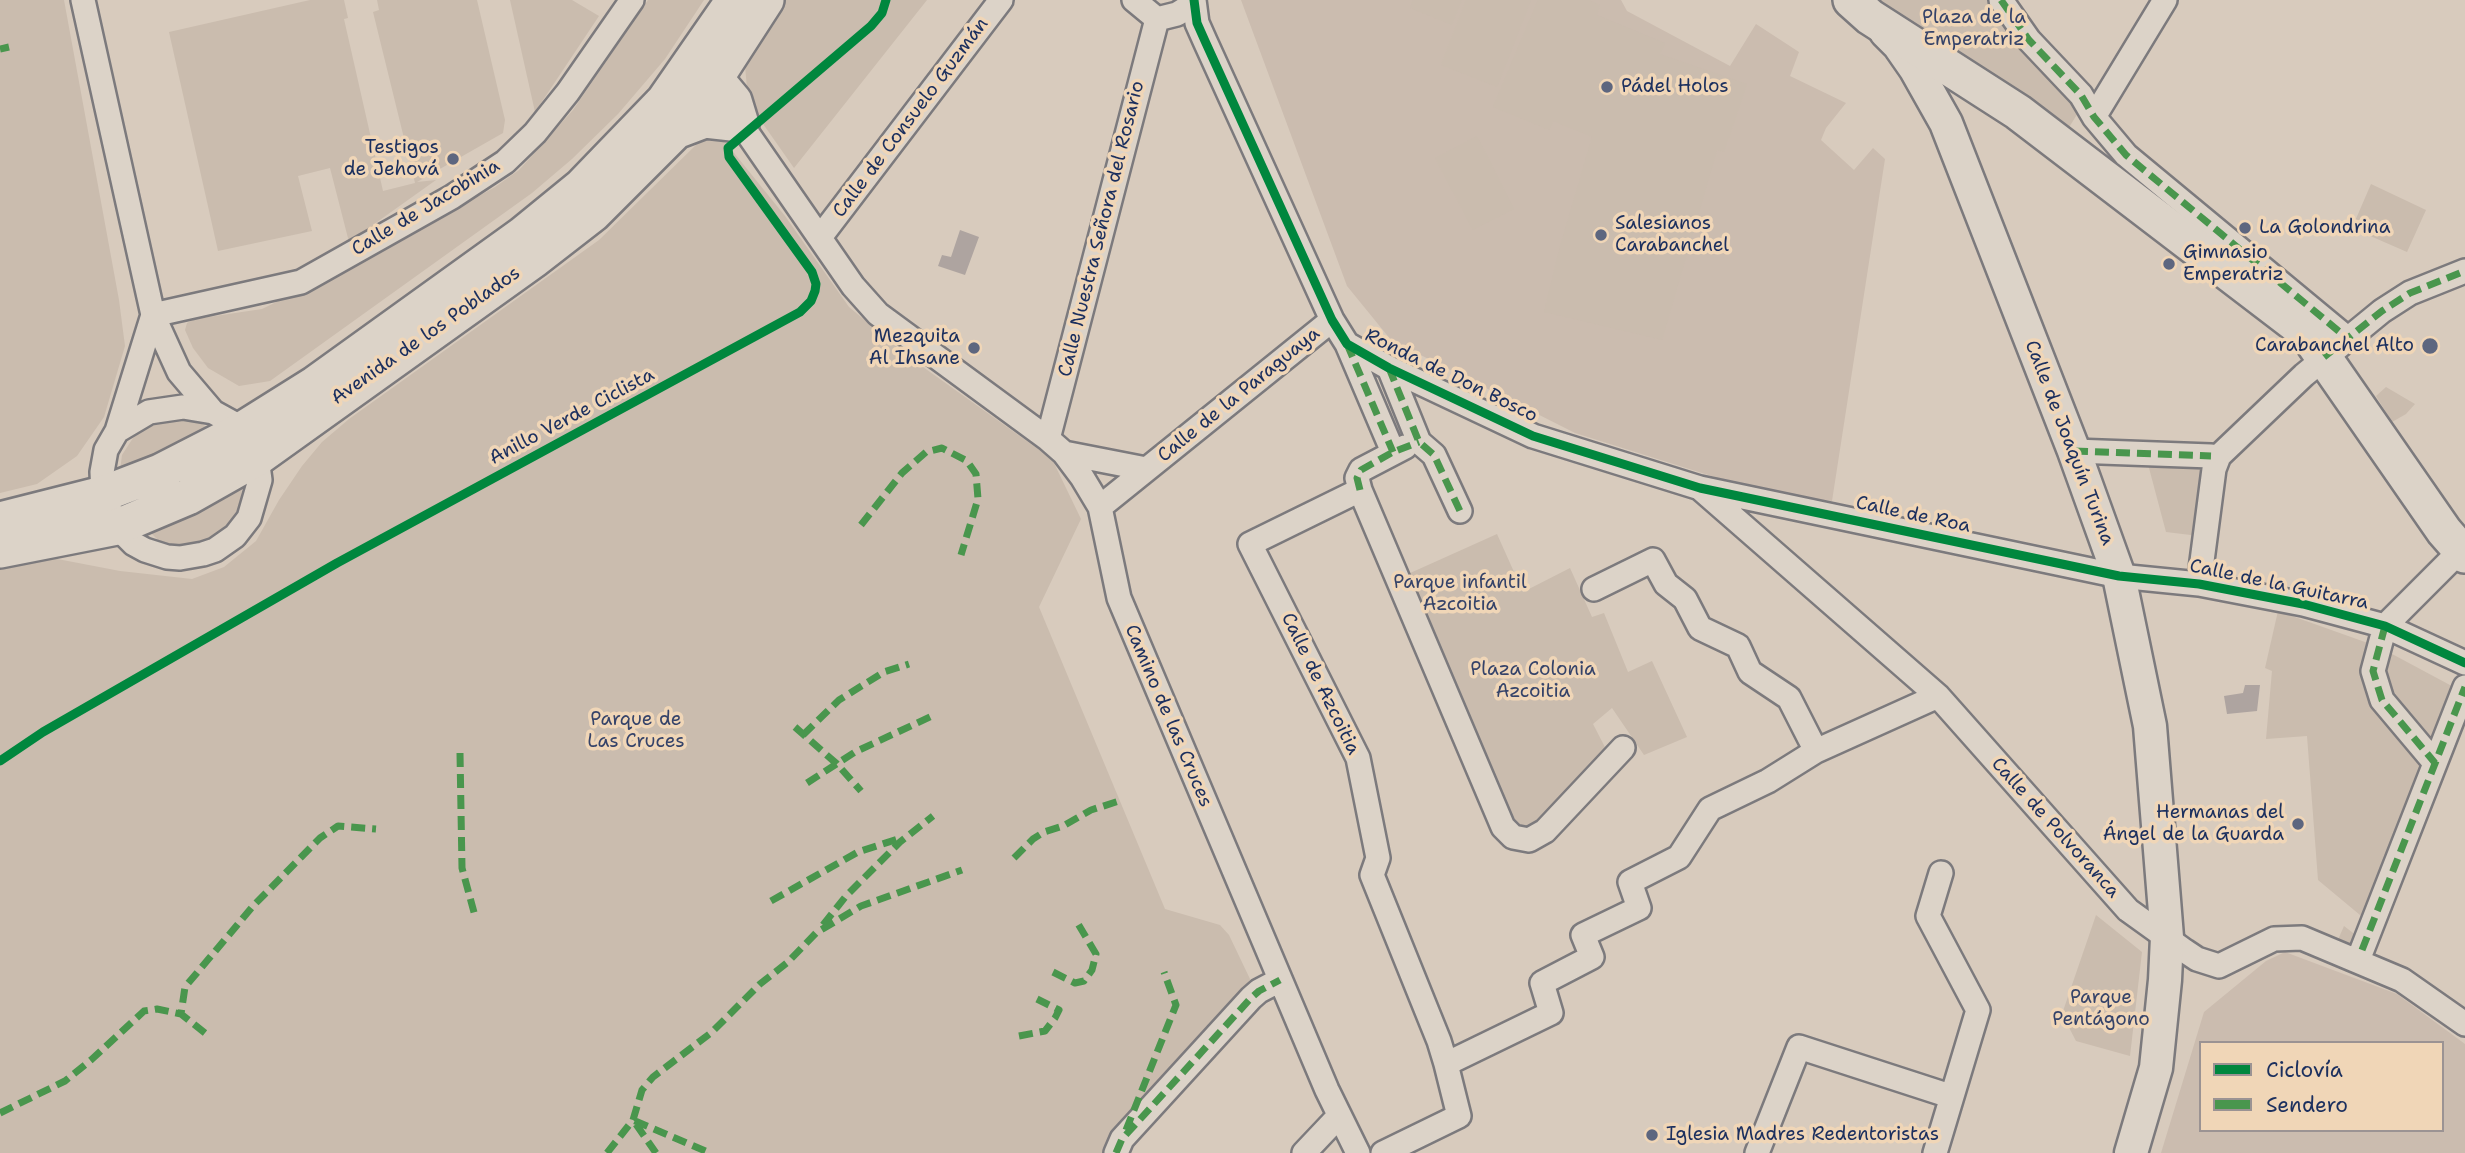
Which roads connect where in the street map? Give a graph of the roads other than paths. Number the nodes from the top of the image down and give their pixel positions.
1 (83, 0) edge
2 (632, 0) edge
3 (734, 0) edge
4 (766, 0) edge
5 (1001, 0) edge
6 (1134, 0) edge
7 (2001, 0) edge
8 (2165, 0) edge
9 (1194, 2) edge
10 (1860, 8) edge
11 (1157, 19) junction
12 (712, 82) junction
13 (670, 116) junction
14 (2094, 117) junction
15 (741, 124) junction
16 (821, 236) junction
17 (2465, 271) edge
18 (153, 316) junction
19 (1332, 320) junction
20 (1347, 344) junction
21 (2335, 348) junction
22 (1389, 368) junction
23 (117, 431) junction
24 (237, 434) junction
25 (1419, 442) junction
26 (1056, 446) junction
27 (2074, 451) junction
28 (1393, 452) junction
29 (2211, 456) dead end
30 (1146, 470) junction
31 (1700, 488) junction
32 (1360, 490) junction
33 (103, 494) junction
34 (1100, 507) junction
35 (1460, 510) dead end
36 (0, 520) edge
37 (117, 527) junction
38 (0, 550) edge
39 (2463, 553) edge
40 (2119, 576) junction
41 (2199, 584) junction
42 (1594, 589) dead end
43 (2385, 626) junction
44 (2465, 663) edge
45 (2465, 687) edge
46 (1938, 696) junction
47 (1623, 748) dead end
48 (1816, 751) junction
49 (2435, 763) junction
50 (1941, 873) dead end
51 (2167, 937) junction
52 (2362, 950) dead end
53 (1280, 980) junction
54 (2465, 1024) edge
55 (1446, 1064) junction
56 (1950, 1096) junction
57 (1339, 1116) junction
58 (1116, 1153) edge
59 (1304, 1153) edge
60 (1358, 1153) edge
61 (1383, 1153) edge
62 (1757, 1153) edge
63 (1935, 1153) edge
64 (2131, 1153) edge

1 - 18 street
2 - 18 street, Calle de Jacobinia
3 - 13 main road, Avenida de los Poblados
4 - 12 main road
5 - 16 street, Calle de Consuelo Guzmán
6 - 11 street
7 - 14 street
8 - 14 street
9 - 11 street, Ronda de Don Bosco
9 - 19 street, Ronda de Don Bosco
10 - 21 main road
10 - 27 main road, Calle de Joaquín Turina
11 - 26 street, Calle Nuestra Señora del Rosario
12 - 13 main road
12 - 15 main road
13 - 15 main road
13 - 24 main road, Avenida de los Poblados
14 - 21 street
15 - 16 street, Calle de Consuelo Guzmán
16 - 26 street, Calle de Consuelo Guzmán
17 - 21 street
18 - 23 street
18 - 24 street
19 - 20 street, Ronda de Don Bosco
19 - 30 street, Calle de la Paraguaya
20 - 22 street, Ronda de Don Bosco
20 - 28 street
21 - 39 main road
21 - 41 street
22 - 25 street
22 - 31 street, Ronda de Don Bosco
23 - 24 street
23 - 33 street
24 - 33 main road, Avenida de los Poblados
24 - 37 main road, Avenida de los Poblados
24 - 37 street
25 - 28 street
25 - 35 street
26 - 30 street, Calle de la Paraguaya
26 - 34 street, Camino de las Cruces
27 - 29 street
27 - 40 main road, Calle de Joaquín Turina
28 - 32 street
30 - 34 street, Calle de la Paraguaya
31 - 40 street, Calle de Roa
31 - 46 street, Calle de Polvoranca
32 - 47 street
32 - 55 street, Calle de Azcoitia
33 - 36 main road, Avenida de los Poblados
33 - 37 street
34 - 53 street, Camino de las Cruces
37 - 38 main road, Avenida de los Poblados
39 - 43 street
40 - 41 street, Calle de la Guitarra
40 - 51 main road, Calle de Joaquín Turina
41 - 43 street, Calle de la Guitarra
42 - 48 street
43 - 44 street, Calle de la Guitarra
43 - 49 street
45 - 49 street
46 - 48 street
46 - 51 street, Calle de Polvoranca
48 - 55 street
49 - 52 street
50 - 56 street
51 - 54 street, Calle de Polvoranca
51 - 64 main road, Calle de Joaquín Turina
53 - 57 street, Camino de las Cruces
53 - 58 street
55 - 61 street, Calle de Azcoitia
56 - 62 street
56 - 63 street
57 - 59 street
57 - 60 street, Camino de las Cruces

